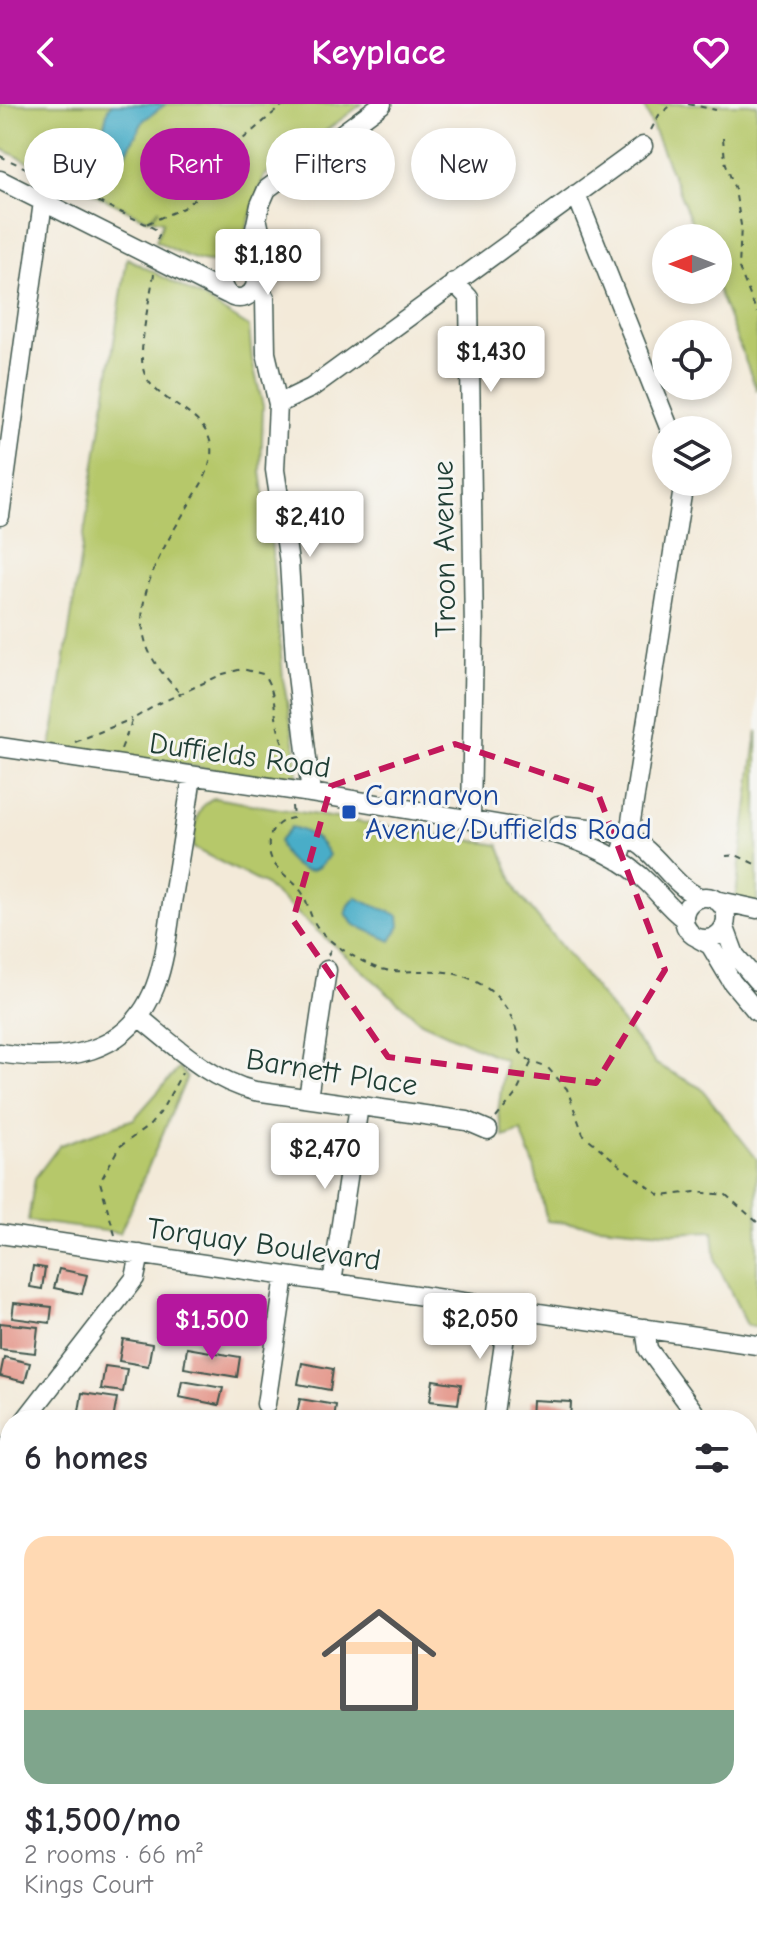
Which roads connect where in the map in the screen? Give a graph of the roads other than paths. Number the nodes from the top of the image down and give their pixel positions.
1 (382, 104) edge
2 (643, 146) road end
3 (0, 180) edge
4 (576, 194) junction
5 (43, 202) junction
6 (258, 222) junction
7 (230, 269) junction
8 (189, 273) junction
9 (256, 280) junction
10 (454, 282) junction
11 (233, 297) junction
12 (266, 326) junction
13 (278, 404) junction
14 (664, 416) edge
15 (682, 496) edge
16 (0, 516) edge
17 (0, 747) edge
18 (192, 776) junction
19 (302, 791) junction
20 (471, 820) junction
21 (627, 837) junction
22 (619, 861) junction
23 (707, 899) junction
24 (757, 910) edge
25 (684, 919) junction
26 (725, 924) junction
27 (699, 939) junction
28 (327, 970) dead end
29 (757, 981) edge
30 (757, 1012) edge
31 (139, 1017) junction
32 (0, 1053) edge
33 (308, 1098) junction
34 (359, 1106) junction
35 (488, 1130) road end
36 (0, 1234) edge
37 (140, 1254) junction
38 (285, 1276) junction
39 (332, 1283) junction
40 (509, 1308) junction
41 (645, 1328) junction
42 (757, 1345) edge
43 (266, 1404) dead end
44 (33, 1410) edge
45 (494, 1410) edge
46 (693, 1410) edge

1 - 6 street
2 - 4 street
3 - 5 street
4 - 10 street
4 - 14 street
5 - 8 street
5 - 16 street
6 - 7 street
6 - 9 street
7 - 8 street
7 - 9 street
7 - 11 street
8 - 11 street
9 - 11 street
9 - 12 street
10 - 13 street
10 - 20 street, Troon Avenue
11 - 12 street
12 - 13 street
13 - 19 street
15 - 21 street
17 - 18 street, Duffields Road
18 - 19 street, Duffields Road
18 - 31 street
19 - 20 street, Duffields Road
20 - 21 street, Duffields Road
20 - 22 street, Duffields Road
21 - 22 street
21 - 23 street, Duffields Road
22 - 25 street, Duffields Road
23 - 24 street
23 - 25 street
23 - 26 street
24 - 26 street
25 - 27 street
26 - 27 street
26 - 29 street
27 - 30 street
28 - 33 street
31 - 32 street
31 - 33 street, Barnett Place
33 - 34 street, Barnett Place
34 - 35 street, Barnett Place
34 - 39 street
36 - 37 street, Torquay Boulevard
37 - 38 street, Torquay Boulevard
37 - 44 street
38 - 39 street, Torquay Boulevard
38 - 43 street
39 - 40 street, Torquay Boulevard
40 - 41 street, Torquay Boulevard
40 - 45 street
41 - 42 street, Torquay Boulevard
41 - 46 street

